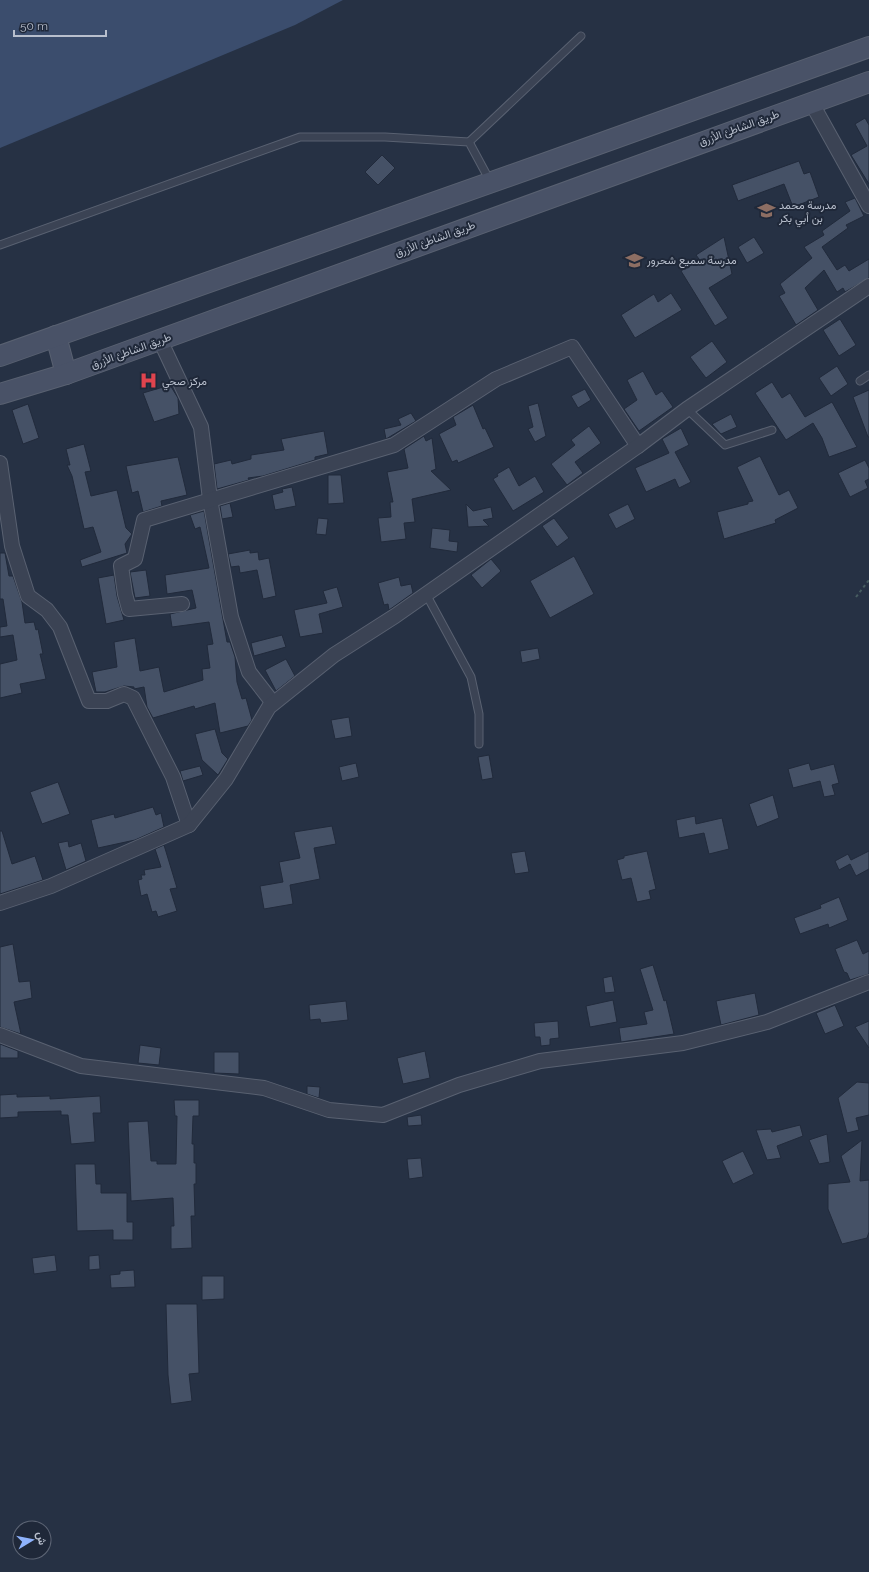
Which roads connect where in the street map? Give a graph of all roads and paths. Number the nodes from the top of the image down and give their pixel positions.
1 (581, 36) dead end
2 (869, 47) edge
3 (869, 82) edge
4 (811, 102) junction
5 (469, 142) junction
6 (516, 175) junction
7 (491, 183) junction
8 (525, 206) junction
9 (869, 206) edge
10 (0, 245) edge
11 (869, 286) edge
12 (56, 336) junction
13 (160, 340) junction
14 (0, 356) edge
15 (66, 374) junction
16 (869, 375) edge
17 (860, 381) dead end
18 (0, 394) edge
19 (687, 409) junction
20 (772, 430) dead end
21 (638, 446) junction
22 (0, 463) edge
23 (210, 499) junction
24 (869, 580) edge
25 (426, 594) junction
26 (856, 597) dead end
27 (182, 604) dead end
28 (274, 703) junction
29 (479, 744) dead end
30 (189, 825) junction
31 (0, 903) edge
32 (869, 982) edge
33 (0, 1035) edge

1 - 5 lane
2 - 6 main road
3 - 4 main road, طريق الشاطئ الأزرق
4 - 8 main road, طريق الشاطئ الأزرق
4 - 9 street
5 - 7 lane
5 - 10 lane
6 - 7 main road
6 - 8 main road
7 - 12 main road
8 - 13 main road, طريق الشاطئ الأزرق
11 - 19 street
12 - 14 main road
12 - 15 main road
13 - 15 main road, طريق الشاطئ الأزرق
13 - 23 street
15 - 18 main road, طريق الشاطئ الأزرق
16 - 17 lane
19 - 20 lane
19 - 21 street
21 - 23 street
21 - 25 street
22 - 30 street
23 - 27 street
23 - 28 street
24 - 26 path
25 - 28 street
25 - 29 lane
28 - 30 street
30 - 31 street
32 - 33 street

